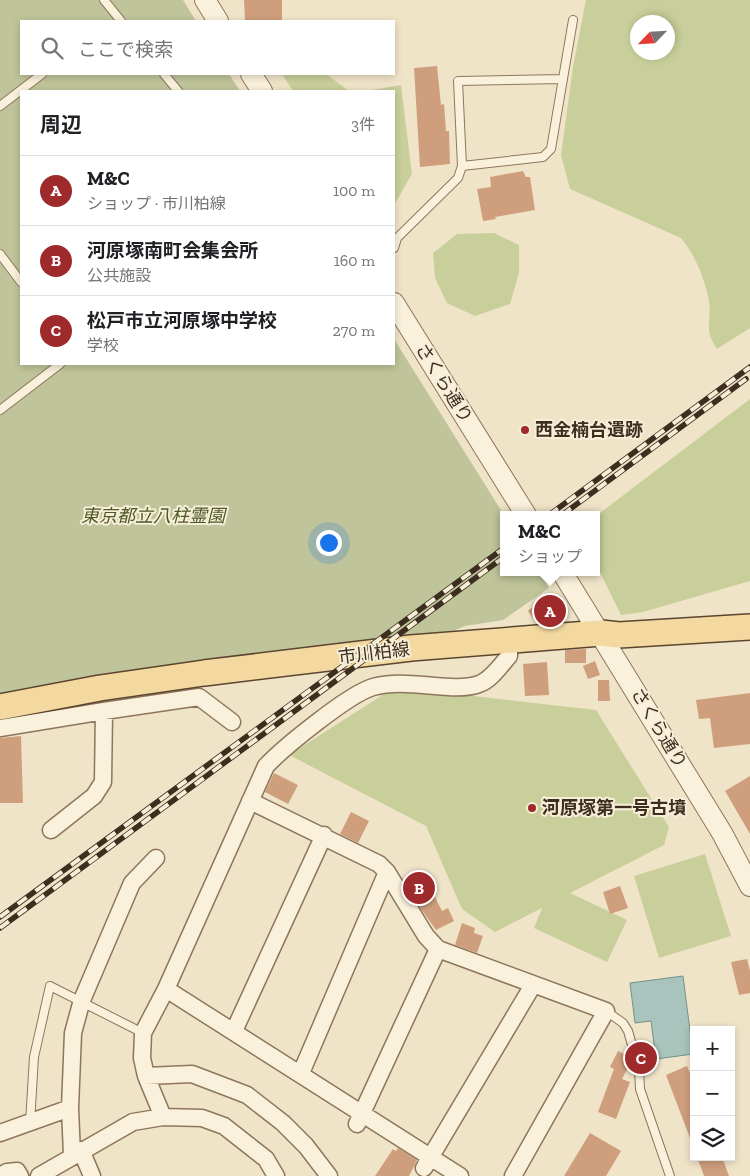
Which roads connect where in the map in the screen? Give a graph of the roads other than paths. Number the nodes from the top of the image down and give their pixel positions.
1 (104, 0) edge
2 (205, 0) edge
3 (116, 20) edge
4 (217, 20) edge
5 (573, 20) dead end
6 (41, 75) edge
7 (165, 75) edge
8 (252, 75) edge
9 (563, 79) junction
10 (21, 90) edge
11 (177, 90) edge
12 (261, 90) edge
13 (20, 91) edge
14 (0, 106) edge
15 (462, 166) junction
16 (395, 238) edge
17 (0, 254) edge
18 (20, 281) edge
19 (395, 305) edge
20 (59, 365) edge
21 (0, 410) edge
22 (524, 511) edge
23 (565, 576) edge
24 (750, 626) edge
25 (601, 633) junction
26 (509, 640) junction
27 (0, 707) edge
28 (104, 711) junction
29 (232, 722) dead end
30 (0, 728) edge
31 (250, 801) junction
32 (51, 830) dead end
33 (324, 835) junction
34 (156, 858) dead end
35 (388, 872) junction
36 (750, 886) edge
37 (438, 949) junction
38 (533, 984) junction
39 (166, 989) junction
40 (82, 1000) junction
41 (606, 1011) junction
42 (234, 1031) junction
43 (143, 1033) junction
44 (301, 1073) junction
45 (146, 1076) junction
46 (70, 1108) junction
47 (163, 1117) junction
48 (360, 1118) junction
49 (30, 1123) junction
50 (0, 1133) edge
51 (76, 1153) junction
52 (428, 1163) junction
53 (331, 1173) edge
54 (0, 1176) edge
55 (20, 1176) edge
56 (38, 1176) edge
57 (92, 1176) edge
58 (276, 1176) edge
59 (460, 1176) edge
60 (513, 1176) edge
61 (670, 1176) edge

1 - 3 lane
2 - 4 street
5 - 9 lane
6 - 10 lane
7 - 11 lane
8 - 12 street
9 - 15 lane
9 - 15 lane
13 - 14 lane
15 - 16 lane
17 - 18 lane
19 - 22 street, さくら通り
20 - 21 lane
23 - 25 street, さくら通り
24 - 25 main road, 市川柏線
25 - 26 main road, 市川柏線
25 - 36 street, さくら通り
26 - 27 main road, 市川柏線
26 - 31 street
28 - 29 street
28 - 30 street
28 - 32 street
31 - 33 street
31 - 39 street
33 - 35 street
33 - 42 street
34 - 40 street
35 - 37 street
35 - 44 street
37 - 38 street
37 - 48 street
38 - 41 street
38 - 52 street
39 - 42 street
39 - 43 street
40 - 43 lane
40 - 46 street
40 - 49 lane
41 - 60 street
41 - 61 lane
42 - 44 street
43 - 45 street
44 - 48 street
45 - 47 street
45 - 53 street
46 - 49 street
46 - 51 street
47 - 51 street
47 - 58 street
48 - 52 street
49 - 50 street
51 - 56 street
51 - 57 street
52 - 59 street
54 - 55 street

